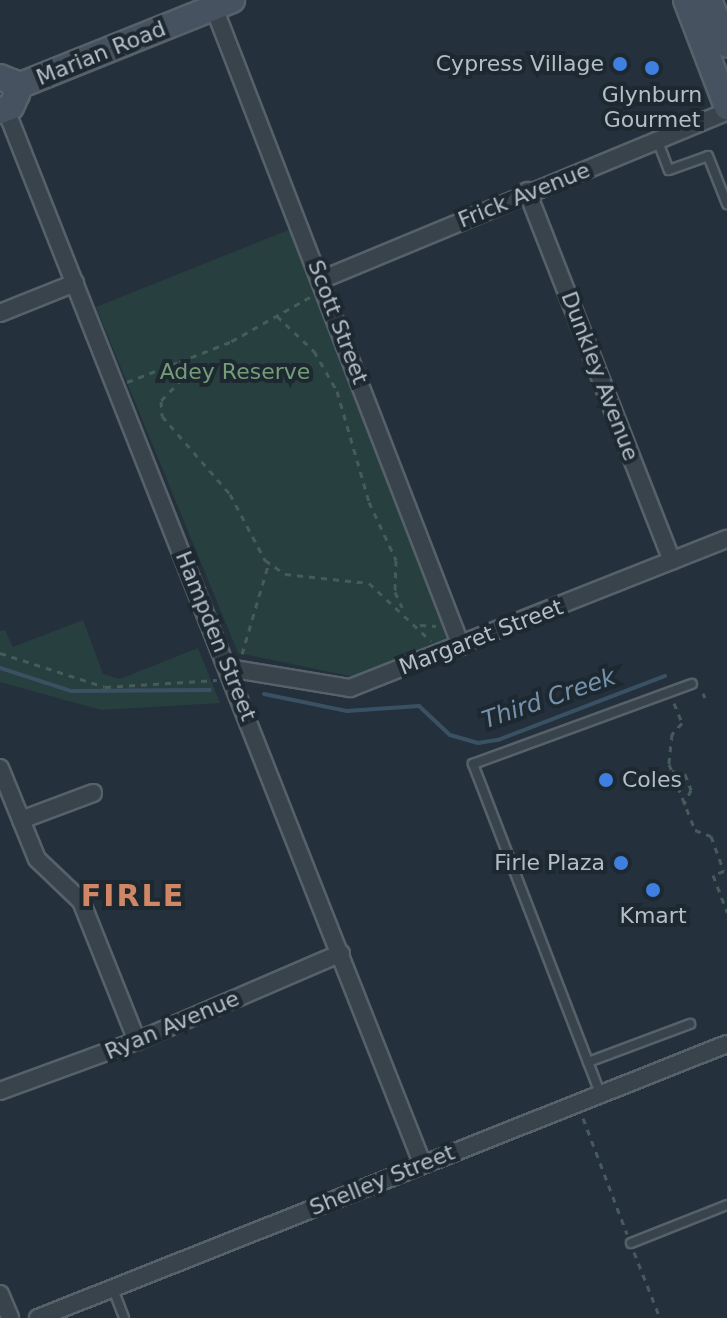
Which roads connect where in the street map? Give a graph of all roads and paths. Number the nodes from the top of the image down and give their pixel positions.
1 (686, 0) edge
2 (219, 2) edge
3 (712, 13) edge
4 (727, 45) edge
5 (8, 82) edge
6 (727, 110) edge
7 (3, 111) edge
8 (658, 142) junction
9 (527, 191) junction
10 (727, 204) edge
11 (324, 282) junction
12 (75, 283) junction
13 (0, 313) edge
14 (277, 316) junction
15 (179, 362) junction
16 (116, 387) junction
17 (727, 539) edge
18 (672, 561) junction
19 (269, 562) junction
20 (403, 611) junction
21 (451, 622) junction
22 (419, 625) junction
23 (461, 646) junction
24 (0, 653) edge
25 (437, 655) junction
26 (230, 673) junction
27 (692, 684) dead end
28 (682, 698) dead end
29 (0, 768) edge
30 (672, 771) junction
31 (93, 793) dead end
32 (684, 804) junction
33 (21, 820) junction
34 (727, 912) edge
35 (341, 953) junction
36 (690, 1024) dead end
37 (137, 1041) junction
38 (727, 1044) edge
39 (588, 1062) junction
40 (0, 1091) edge
41 (600, 1093) junction
42 (577, 1103) junction
43 (422, 1163) junction
44 (727, 1205) edge
45 (631, 1243) junction
46 (113, 1288) junction
47 (0, 1294) edge
48 (10, 1318) edge
49 (38, 1318) edge
50 (124, 1318) edge
51 (660, 1318) edge

1 - 3 street
2 - 5 street, Marian Road
2 - 11 street, Scott Street
3 - 4 street
3 - 6 street
5 - 7 street
6 - 8 street, Frick Avenue
7 - 12 street, Hampden Street
8 - 9 street, Frick Avenue
8 - 10 lane
9 - 11 street, Frick Avenue
9 - 18 street, Dunkley Avenue
11 - 14 path
11 - 21 street, Scott Street
12 - 13 street
12 - 16 street, Hampden Street
14 - 15 path
14 - 20 path
15 - 16 path
15 - 19 path
16 - 26 street, Hampden Street
17 - 18 street, Margaret Street
18 - 23 street, Margaret Street
19 - 20 path
19 - 26 path
20 - 22 path
21 - 22 path
21 - 23 street, Scott Street
22 - 25 path
23 - 25 street, Margaret Street
24 - 26 path
25 - 26 street, Margaret Street
26 - 35 street, Hampden Street
27 - 39 lane
28 - 30 path
29 - 33 street
30 - 32 path
30 - 32 path
31 - 33 street
32 - 34 path
33 - 37 street
35 - 37 street, Ryan Avenue
35 - 43 street, Hampden Street
36 - 39 lane
37 - 40 street, Ryan Avenue
38 - 41 street, Shelley Street
39 - 41 lane
41 - 42 street, Shelley Street
42 - 43 street, Shelley Street
42 - 45 path
43 - 46 street, Shelley Street
44 - 45 lane
45 - 51 path
46 - 49 street, Shelley Street
46 - 50 lane
47 - 48 street

